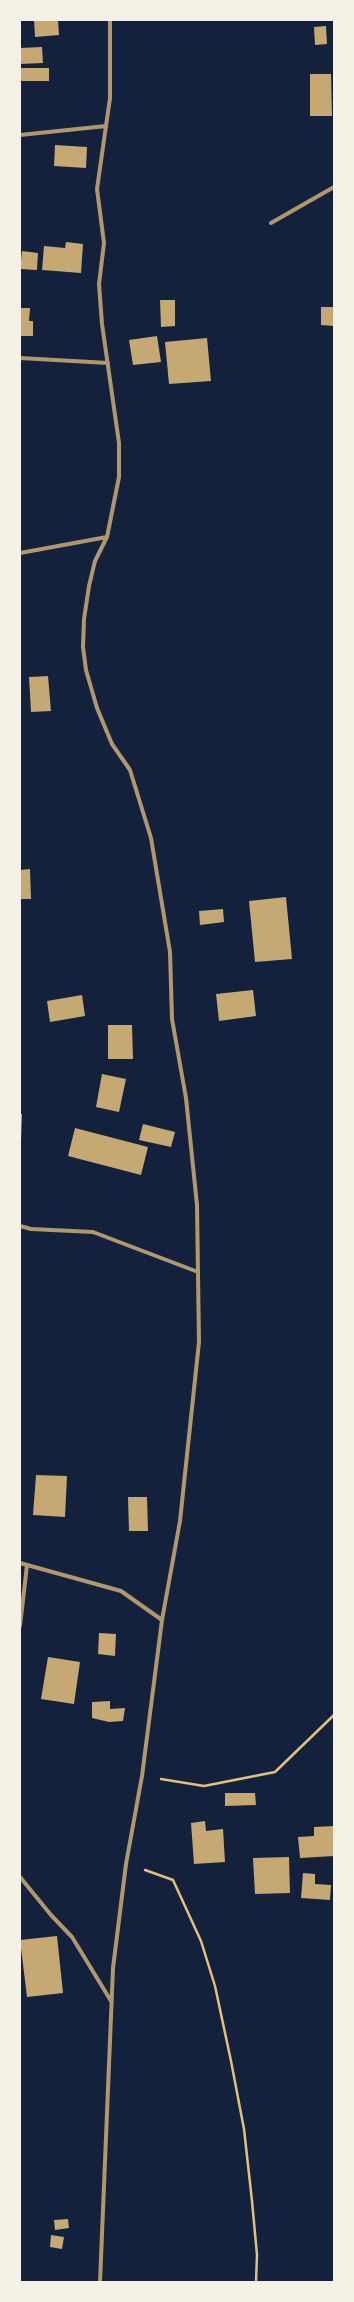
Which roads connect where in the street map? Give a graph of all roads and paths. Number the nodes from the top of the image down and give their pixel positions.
1 (110, 20) edge
2 (106, 126) junction
3 (20, 135) edge
4 (334, 187) edge
5 (271, 223) dead end
6 (20, 358) edge
7 (108, 363) junction
8 (107, 537) junction
9 (20, 553) edge
10 (20, 1226) edge
11 (198, 1272) junction
12 (20, 1563) edge
13 (27, 1565) junction
14 (162, 1620) junction
15 (20, 1626) edge
16 (334, 1715) edge
17 (142, 1776) junction
18 (126, 1864) junction
19 (20, 1877) edge
20 (111, 2002) junction
21 (100, 2282) edge
22 (256, 2282) edge

1 - 2 street
2 - 3 street
2 - 7 street
4 - 5 street
6 - 7 street
7 - 8 street
8 - 9 street
8 - 11 street
10 - 11 street
11 - 14 street
12 - 13 street
13 - 14 street
13 - 15 street
14 - 17 street
16 - 17 path
17 - 18 street
18 - 20 street
18 - 22 path
19 - 20 street
20 - 21 street

